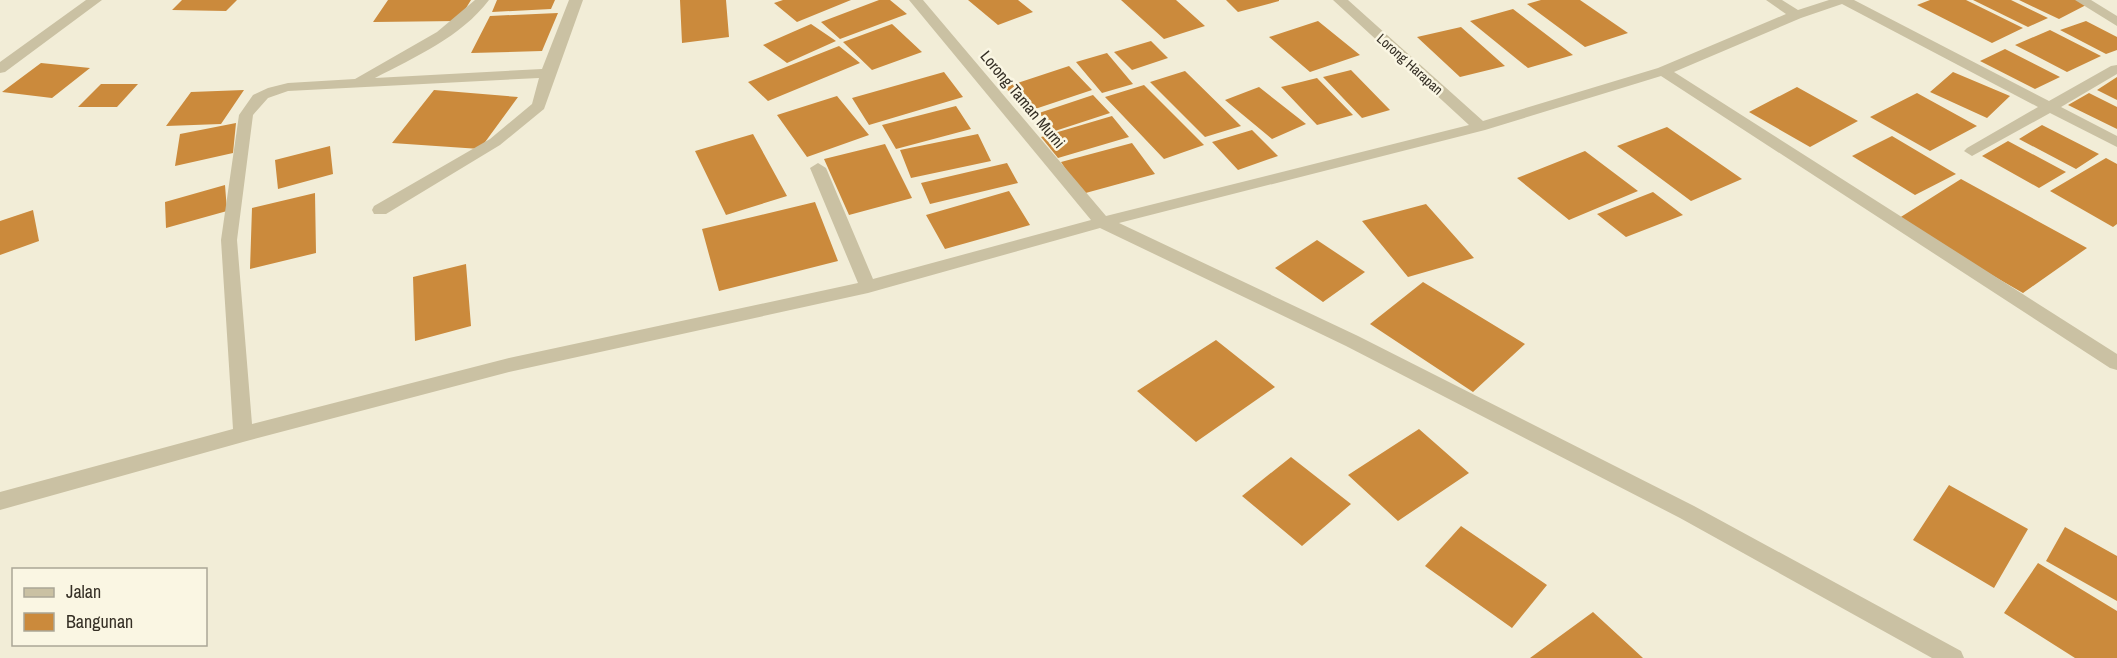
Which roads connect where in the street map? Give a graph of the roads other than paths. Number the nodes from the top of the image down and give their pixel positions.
1 (95, 0) edge
2 (482, 0) edge
3 (576, 0) edge
4 (916, 0) edge
5 (1340, 0) edge
6 (1773, 0) edge
7 (1843, 0) edge
8 (2082, 0) edge
9 (1796, 15) junction
10 (2117, 22) edge
11 (0, 69) edge
12 (2116, 69) edge
13 (1663, 71) junction
14 (548, 73) junction
15 (356, 83) junction
16 (2049, 107) junction
17 (1480, 127) junction
18 (2117, 142) edge
19 (1972, 151) dead end
20 (818, 168) dead end
21 (380, 210) dead end
22 (1102, 222) junction
23 (868, 287) junction
24 (2117, 363) edge
25 (243, 434) junction
26 (0, 501) edge
27 (1953, 658) edge

1 - 11 street
2 - 15 street
3 - 14 street
4 - 22 street, Lorong Taman Murni
5 - 17 street, Lorong Harapan
6 - 9 street
7 - 9 street
7 - 16 street
8 - 10 street
9 - 13 street
12 - 16 street
13 - 17 street
13 - 24 street
14 - 15 street
14 - 21 street
15 - 25 street
16 - 18 street
16 - 19 street
17 - 22 street
20 - 23 street
22 - 23 street
22 - 27 street
23 - 25 street
25 - 26 street

